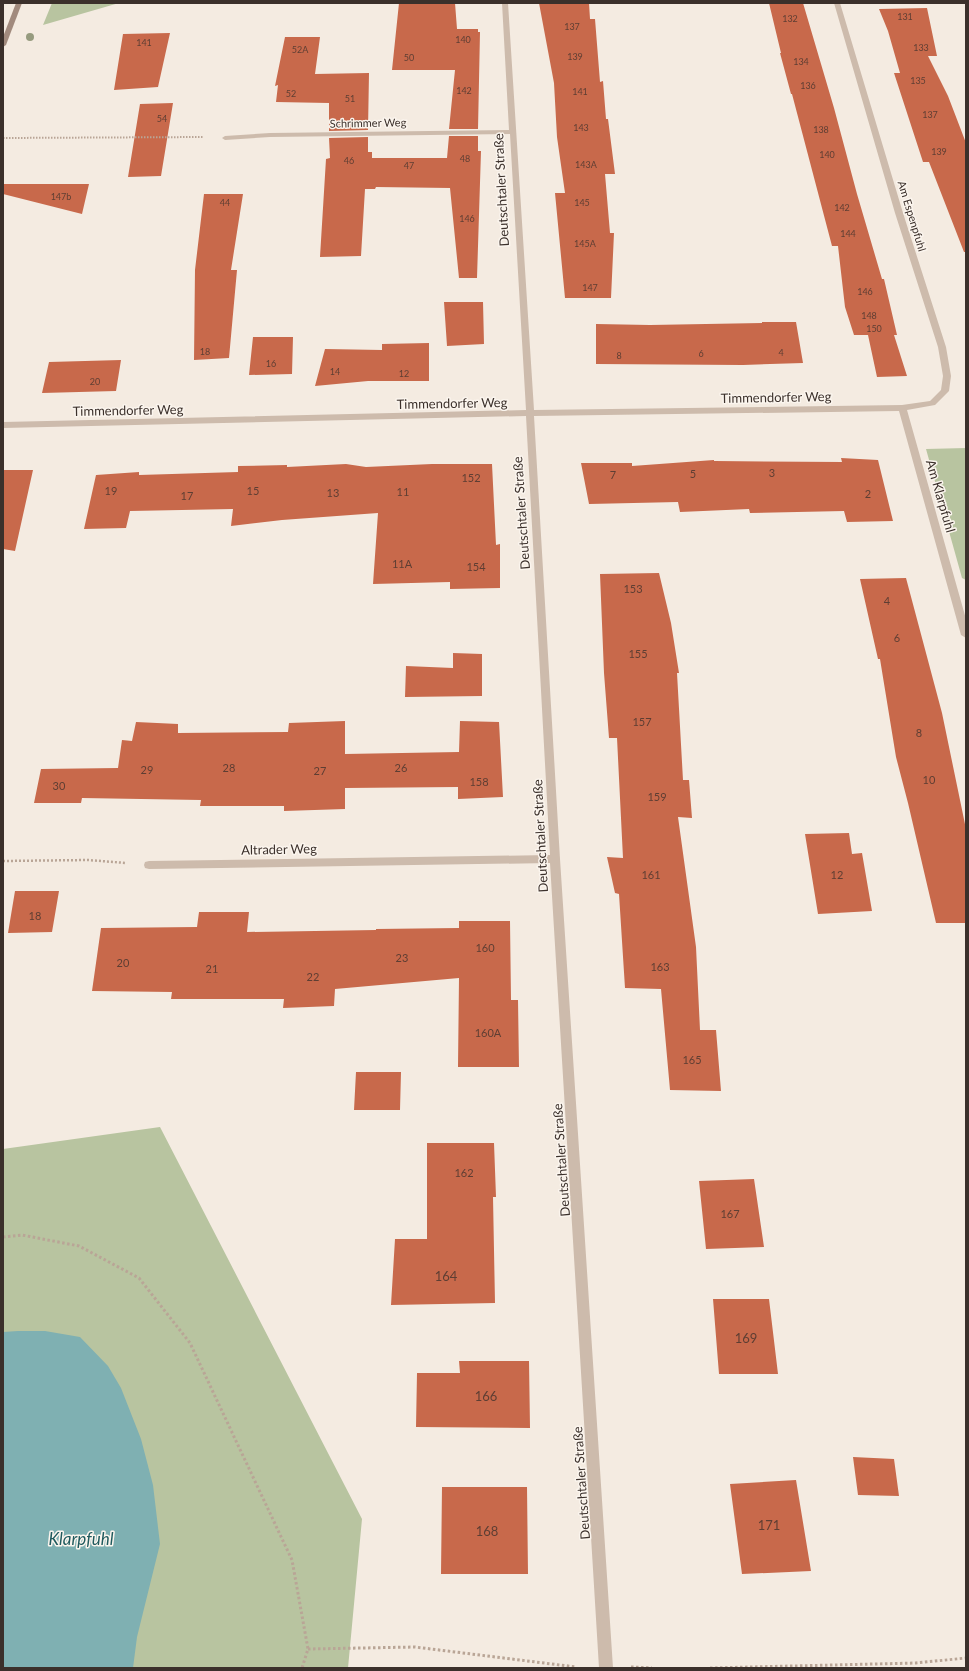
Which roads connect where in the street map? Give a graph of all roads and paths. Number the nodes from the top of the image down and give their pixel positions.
1 (19, 3) edge
2 (505, 3) edge
3 (837, 3) edge
4 (3, 45) edge
5 (512, 132) junction
6 (3, 138) edge
7 (225, 138) joint
8 (902, 408) junction
9 (529, 413) junction
10 (3, 425) edge
11 (963, 615) edge
12 (966, 635) edge
13 (555, 859) junction
14 (3, 861) edge
15 (149, 865) joint
16 (3, 1237) edge
17 (308, 1649) junction
18 (966, 1658) edge
19 (576, 1667) edge
20 (302, 1668) edge
21 (606, 1668) edge
22 (710, 1668) edge

1 - 4 main road
2 - 5 street, Deutschtaler Straße
3 - 8 street, Am Espenpfuhl
5 - 7 street, Schrimmer Weg
5 - 9 street, Deutschtaler Straße
6 - 7 path
8 - 9 street, Timmendorfer Weg
8 - 11 street, Am Klarpfuhl
9 - 10 street, Timmendorfer Weg
9 - 13 street, Deutschtaler Straße
11 - 12 street, Am Klarpfuhl
13 - 15 street, Altrader Weg
13 - 21 street, Deutschtaler Straße
14 - 15 path
16 - 17 path
17 - 19 path
17 - 20 path
18 - 22 path

